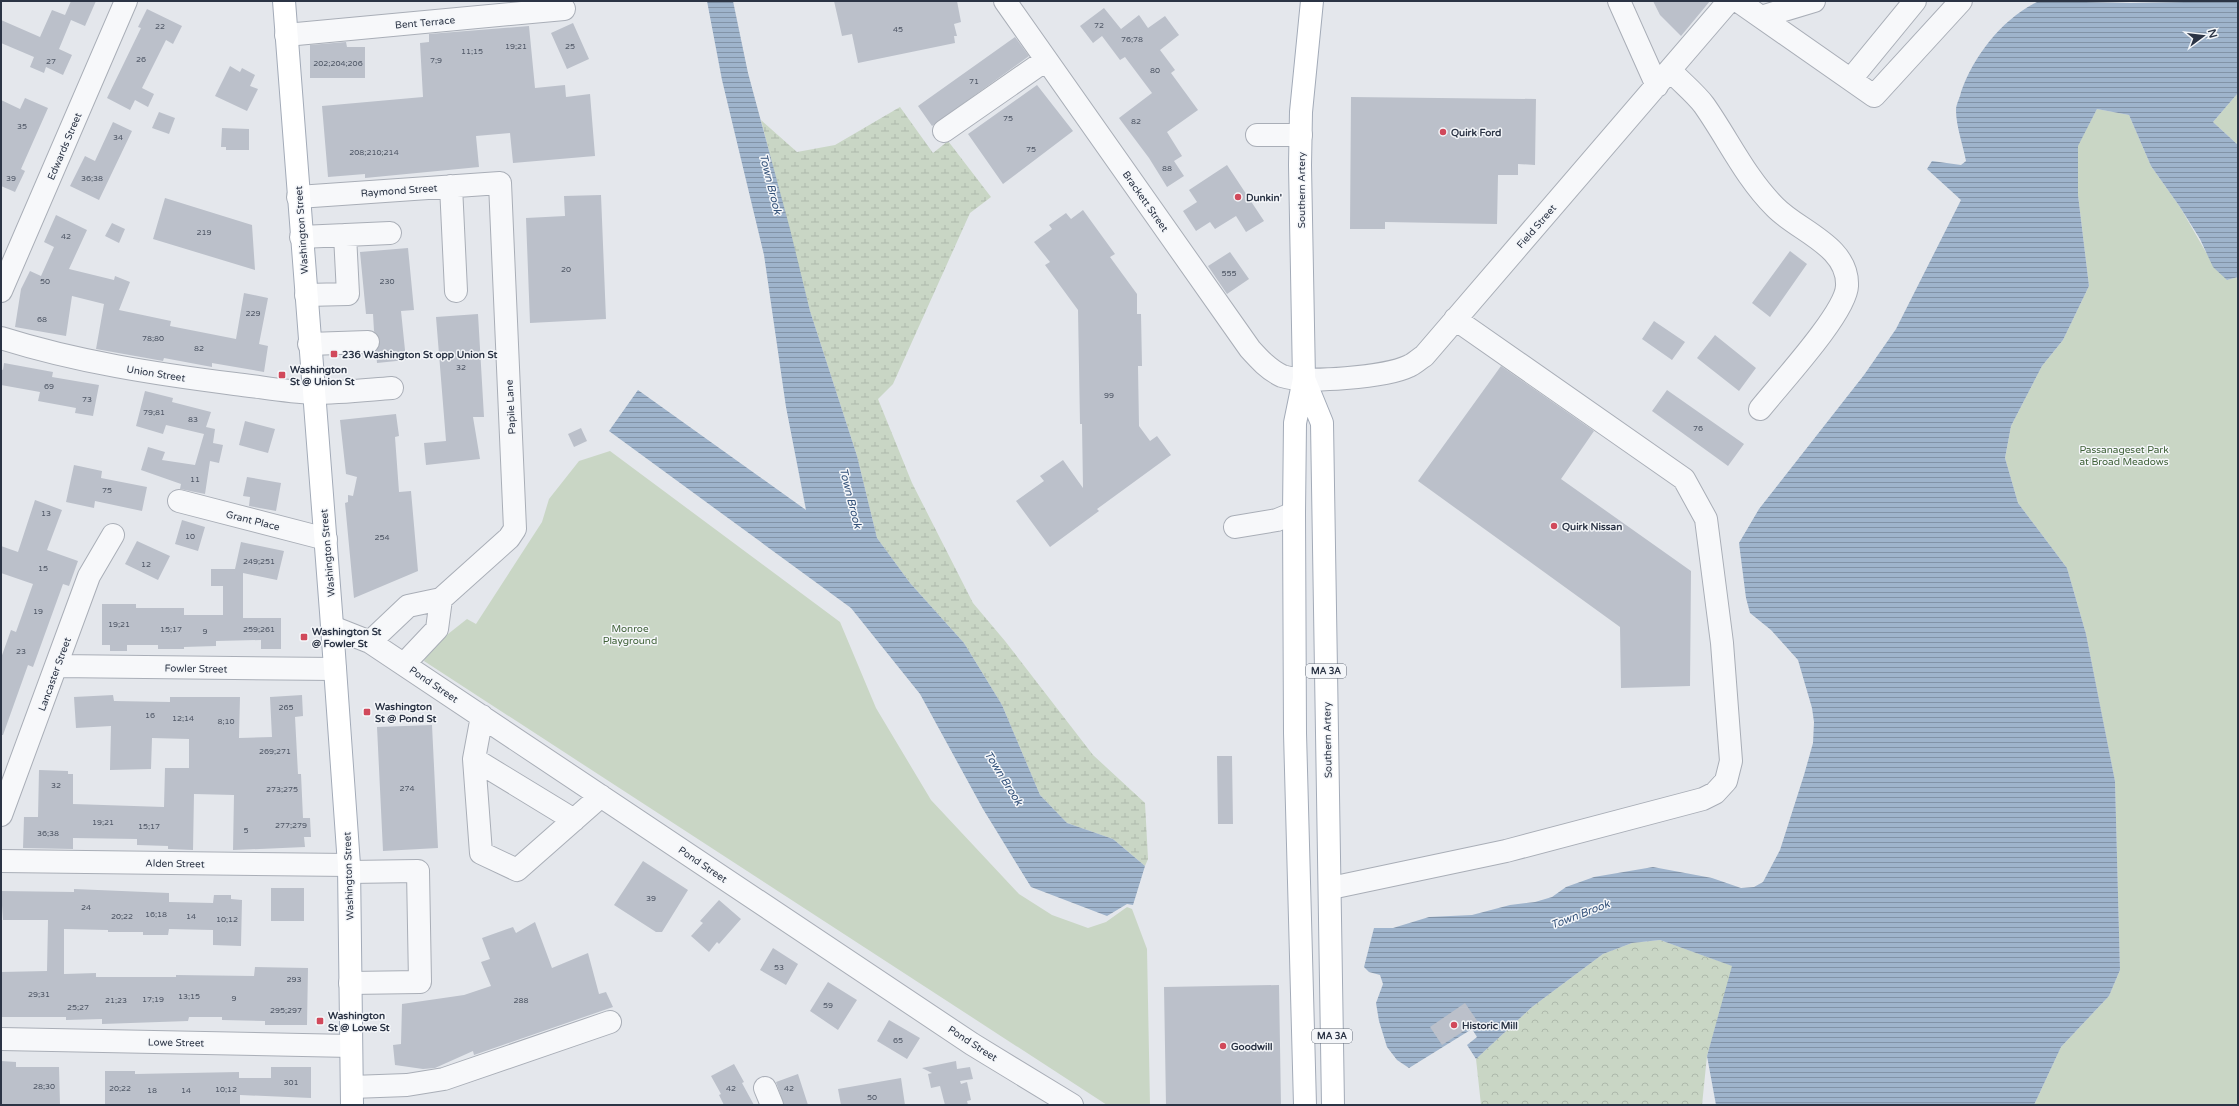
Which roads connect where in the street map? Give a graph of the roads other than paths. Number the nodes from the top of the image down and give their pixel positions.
1 (126, 1) edge
2 (284, 1) edge
3 (1005, 1) edge
4 (1312, 1) edge
5 (1620, 1) edge
6 (1729, 1) edge
7 (1738, 1) edge
8 (1814, 1) edge
9 (1915, 1) edge
10 (1961, 1) edge
11 (564, 9) dead end
12 (1761, 17) junction
13 (286, 35) junction
14 (1046, 60) junction
15 (1663, 78) junction
16 (1851, 79) junction
17 (944, 131) dead end
18 (1257, 135) dead end
19 (1301, 135) junction
20 (500, 183) joint
21 (451, 186) junction
22 (298, 197) junction
23 (390, 233) dead end
24 (345, 235) junction
25 (301, 237) junction
26 (456, 291) dead end
27 (1, 292) edge
28 (306, 295) junction
29 (1455, 319) junction
30 (1, 338) edge
31 (368, 342) dead end
32 (309, 344) junction
33 (1304, 379) junction
34 (392, 388) dead end
35 (313, 393) junction
36 (1760, 409) dead end
37 (179, 502) dead end
38 (1294, 513) junction
39 (1236, 527) dead end
40 (113, 535) dead end
41 (326, 539) junction
42 (441, 599) junction
43 (332, 627) junction
44 (370, 642) junction
45 (404, 664) junction
46 (57, 666) junction
47 (335, 669) junction
48 (482, 716) junction
49 (474, 759) junction
50 (602, 796) junction
51 (1, 815) edge
52 (574, 820) junction
53 (1, 861) edge
54 (349, 869) junction
55 (1331, 888) junction
56 (350, 982) junction
57 (610, 1022) dead end
58 (1, 1039) edge
59 (351, 1046) junction
60 (352, 1096) edge
61 (1072, 1105) edge
62 (1305, 1105) edge
63 (1333, 1105) edge

1 - 27 street, Edwards Street
2 - 13 main road, Washington Street
3 - 14 street, Brackett Street
4 - 19 main road, Southern Artery / MA 3A
5 - 15 street
6 - 15 street, Field Street
7 - 12 street
8 - 12 street
9 - 16 street
10 - 16 street
11 - 13 street, Bent Terrace
12 - 16 street
13 - 22 main road, Washington Street
14 - 17 street
14 - 33 street, Brackett Street
15 - 29 street, Field Street
15 - 36 street
18 - 19 street
19 - 33 main road, Southern Artery / MA 3A
20 - 21 street, Raymond Street
20 - 42 street, Papile Lane
21 - 22 street, Raymond Street
21 - 26 street
22 - 25 main road, Washington Street
23 - 24 street
24 - 25 street
24 - 28 street
25 - 28 main road, Washington Street
28 - 32 main road, Washington Street
29 - 33 street, Field Street
29 - 55 street
30 - 35 street, Union Street
31 - 32 street
32 - 35 main road, Washington Street
33 - 38 main road, Southern Artery / MA 3A
33 - 55 main road, Southern Artery / MA 3A
34 - 35 street, Union Street
35 - 41 main road, Washington Street
37 - 41 street, Grant Place
38 - 39 street
38 - 62 main road, Southern Artery / MA 3A
40 - 46 street, Lancaster Street
41 - 43 main road, Washington Street
42 - 44 street, Papile Lane
42 - 45 street
43 - 44 street, Pond Street
43 - 47 main road, Washington Street
44 - 45 street, Pond Street
45 - 48 street, Pond Street
46 - 47 street, Fowler Street
46 - 51 street, Lancaster Street
47 - 54 main road, Washington Street
48 - 49 street
48 - 50 street, Pond Street
49 - 52 street
49 - 52 street
50 - 52 street
50 - 61 street, Pond Street
53 - 54 street, Alden Street
54 - 56 main road, Washington Street
54 - 56 street, Alden Street
55 - 63 main road, Southern Artery / MA 3A
56 - 59 main road, Washington Street
57 - 60 street
58 - 59 street, Lowe Street
59 - 60 main road, Washington Street

